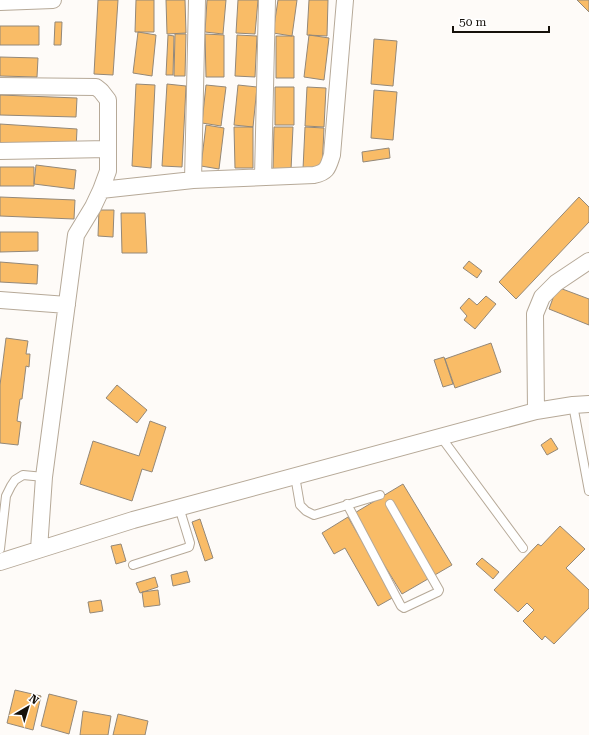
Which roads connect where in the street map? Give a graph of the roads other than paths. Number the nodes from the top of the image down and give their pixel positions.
1 (53, 0) edge
2 (196, 0) edge
3 (267, 0) edge
4 (345, 0) edge
5 (0, 2) edge
6 (0, 86) edge
7 (108, 149) junction
8 (0, 151) edge
9 (263, 177) junction
10 (192, 180) junction
11 (101, 190) junction
12 (589, 261) edge
13 (0, 300) edge
14 (67, 305) junction
15 (581, 405) edge
16 (536, 411) junction
17 (441, 437) junction
18 (585, 452) edge
19 (296, 476) junction
20 (44, 477) junction
21 (589, 491) edge
22 (380, 495) dead end
23 (348, 504) junction
24 (390, 504) dead end
25 (179, 507) junction
26 (523, 548) dead end
27 (0, 549) edge
28 (39, 549) junction
29 (0, 562) edge
30 (133, 564) dead end

1 - 5 street
2 - 10 street
3 - 9 street
4 - 9 street
6 - 7 street
7 - 8 street
7 - 11 street
9 - 10 street
10 - 11 street
11 - 14 street
12 - 16 street
13 - 14 street
14 - 20 street
15 - 16 street
15 - 18 lane
16 - 17 street
17 - 19 street
17 - 26 lane
18 - 21 lane
19 - 23 lane
19 - 25 street
20 - 27 lane
20 - 28 street
22 - 23 lane
23 - 24 lane
25 - 28 street
25 - 30 lane
28 - 29 street

